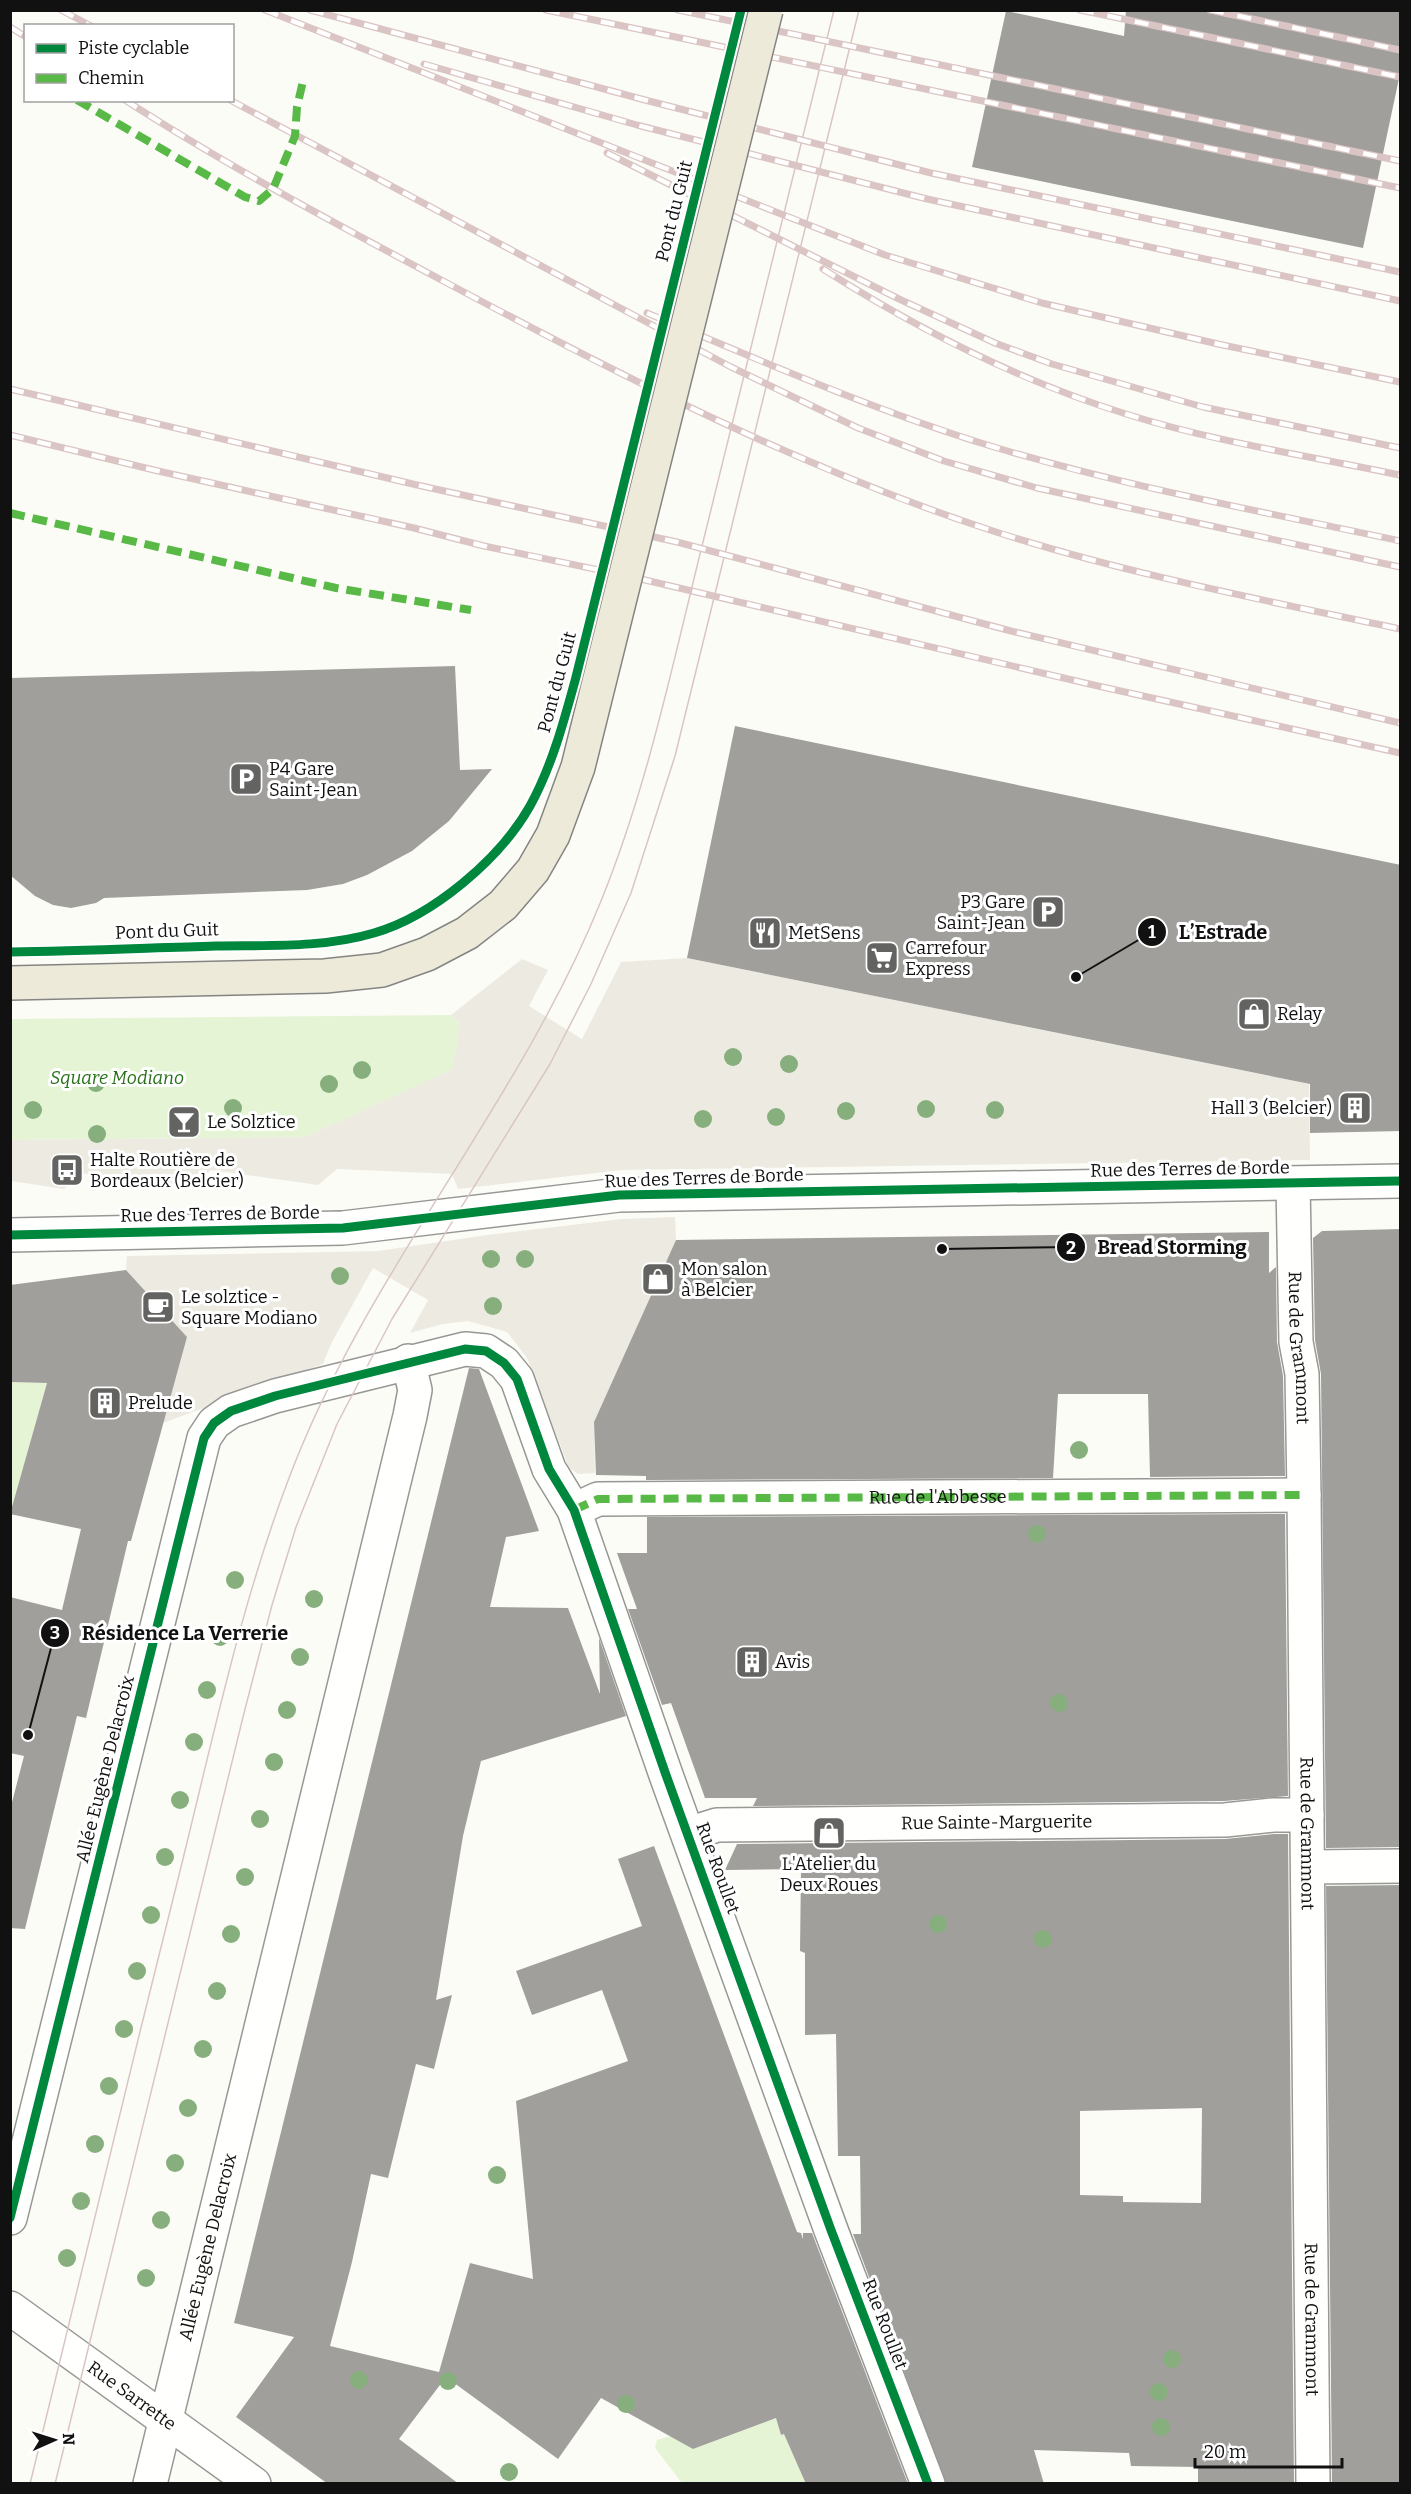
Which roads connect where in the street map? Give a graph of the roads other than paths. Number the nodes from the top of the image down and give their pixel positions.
1 (766, 10) edge
2 (10, 983) edge
3 (1401, 1181) edge
4 (1293, 1184) junction
5 (10, 1235) edge
6 (408, 1361) junction
7 (1304, 1495) junction
8 (574, 1510) junction
9 (1307, 1815) junction
10 (688, 1834) junction
11 (1401, 1866) edge
12 (1309, 1867) junction
13 (10, 2218) edge
14 (10, 2308) edge
15 (165, 2421) junction
16 (150, 2484) edge
17 (254, 2484) edge
18 (927, 2484) edge
19 (1313, 2484) edge

1 - 2 main road, bridge
3 - 4 street, Rue des Terres de Borde
4 - 5 street, Rue des Terres de Borde
4 - 7 street, Rue de Grammont
6 - 8 street, Rue Roullet
6 - 13 street, Allée Eugène Delacroix
6 - 15 street, Allée Eugène Delacroix
7 - 8 street, Rue de l'Abbesse
7 - 9 street, Rue de Grammont
8 - 10 street, Rue Roullet
9 - 10 street, Rue Sainte-Marguerite
9 - 12 street, Rue de Grammont
10 - 18 street, Rue Roullet
11 - 12 street
12 - 19 street, Rue de Grammont
14 - 15 street, Rue Sarrette
15 - 16 street, Allée Eugène Delacroix
15 - 17 street, Rue Sarrette

